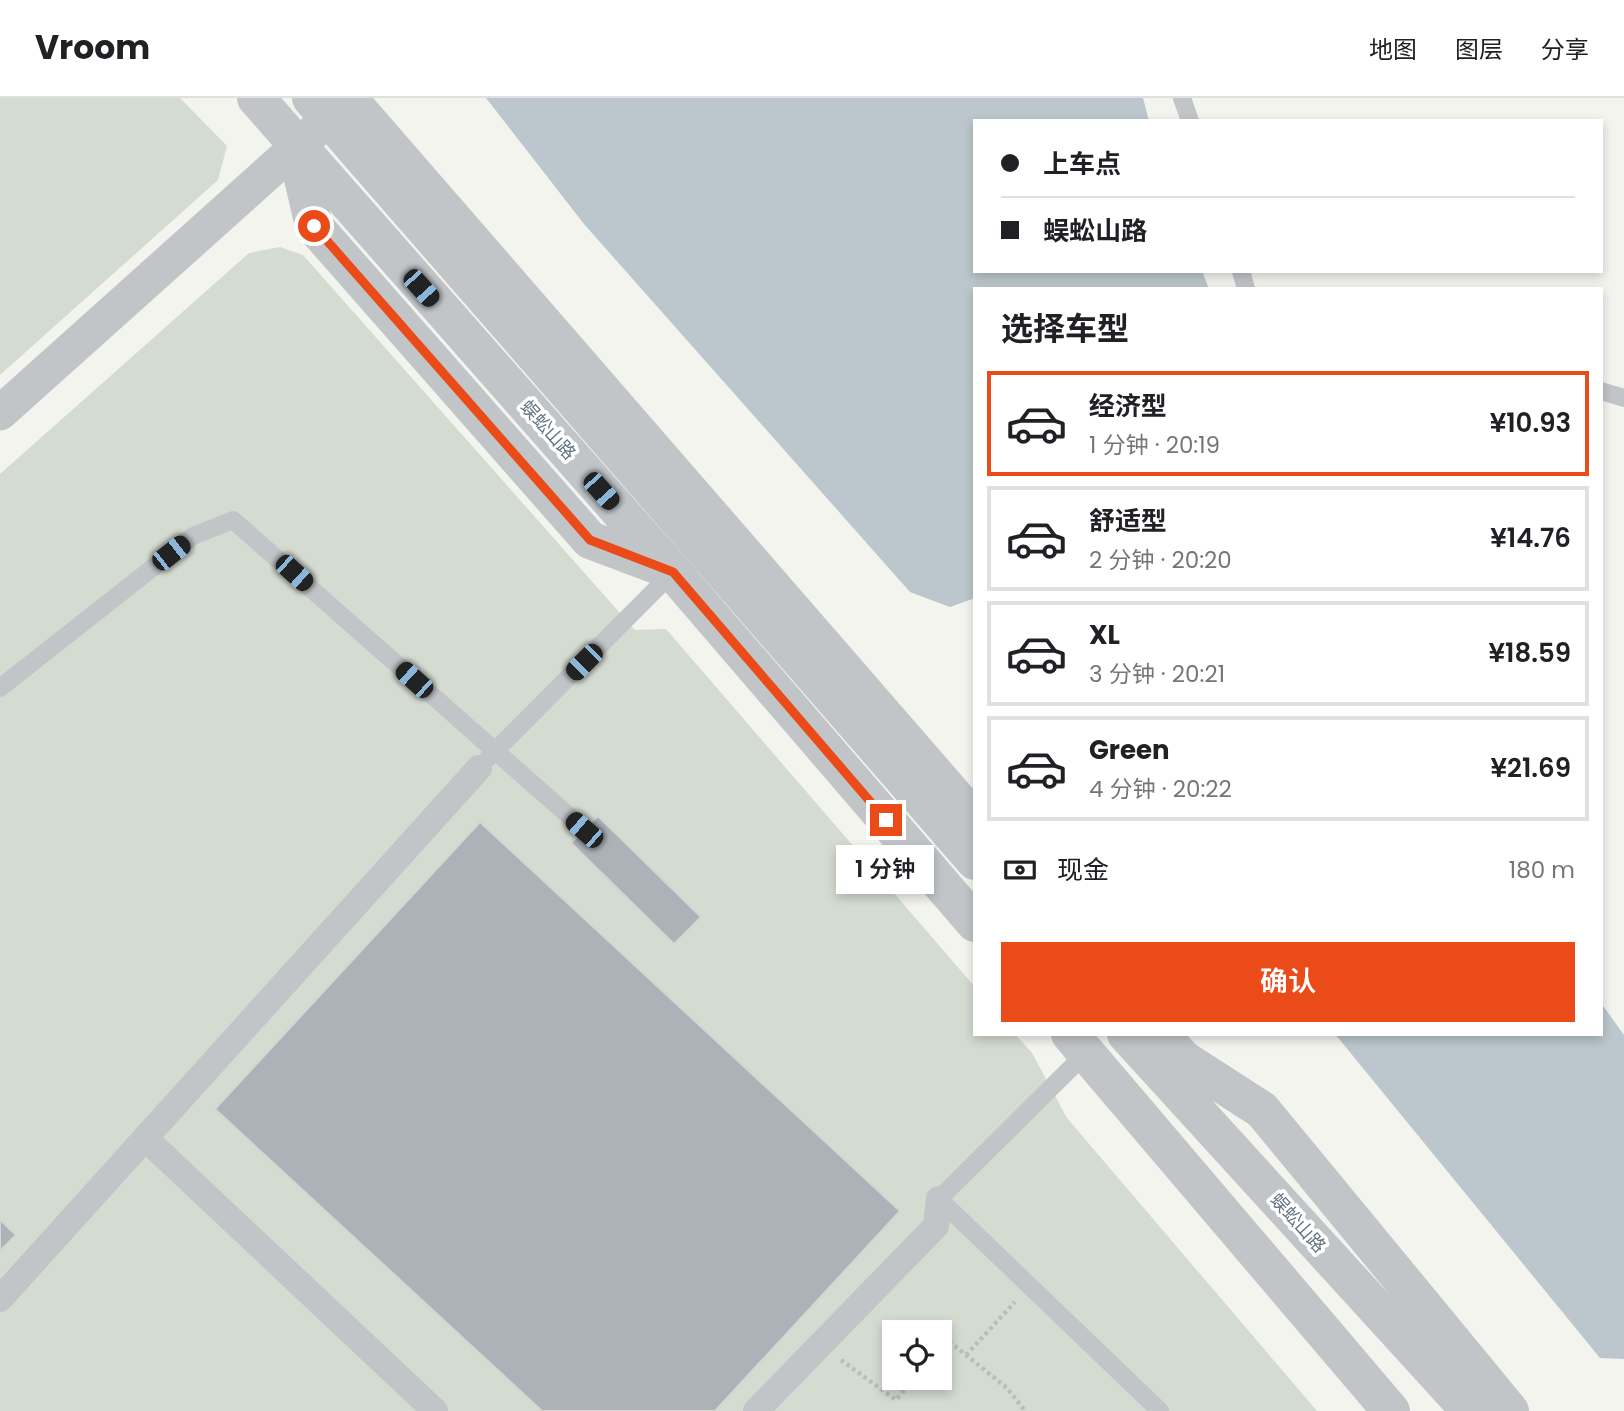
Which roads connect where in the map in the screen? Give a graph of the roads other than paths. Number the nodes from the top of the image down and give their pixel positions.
1 (256, 98) edge
2 (1182, 98) edge
3 (327, 103) edge
4 (1189, 119) edge
5 (296, 146) junction
6 (1603, 392) edge
7 (1624, 398) edge
8 (0, 413) edge
9 (673, 572) junction
10 (0, 688) edge
11 (486, 760) junction
12 (973, 818) edge
13 (584, 830) dead end
14 (973, 859) edge
15 (973, 921) edge
16 (1128, 1036) edge
17 (1163, 1036) edge
18 (1078, 1044) edge
19 (145, 1138) junction
20 (939, 1199) junction
21 (0, 1299) edge
22 (435, 1411) edge
23 (756, 1411) edge
24 (1160, 1411) edge
25 (1391, 1411) edge
26 (1470, 1411) edge
27 (1510, 1411) edge

1 - 5 street, 蜈蚣山路
2 - 4 lane
3 - 5 street
3 - 12 street
3 - 14 street
5 - 8 street
5 - 9 street, 蜈蚣山路
6 - 7 lane
9 - 11 lane
9 - 15 street, 蜈蚣山路
10 - 11 lane
11 - 13 lane
11 - 19 street
16 - 26 street, 蜈蚣山路
17 - 27 street
18 - 20 lane
18 - 25 street
19 - 21 street
19 - 22 street
20 - 23 street
20 - 24 lane

